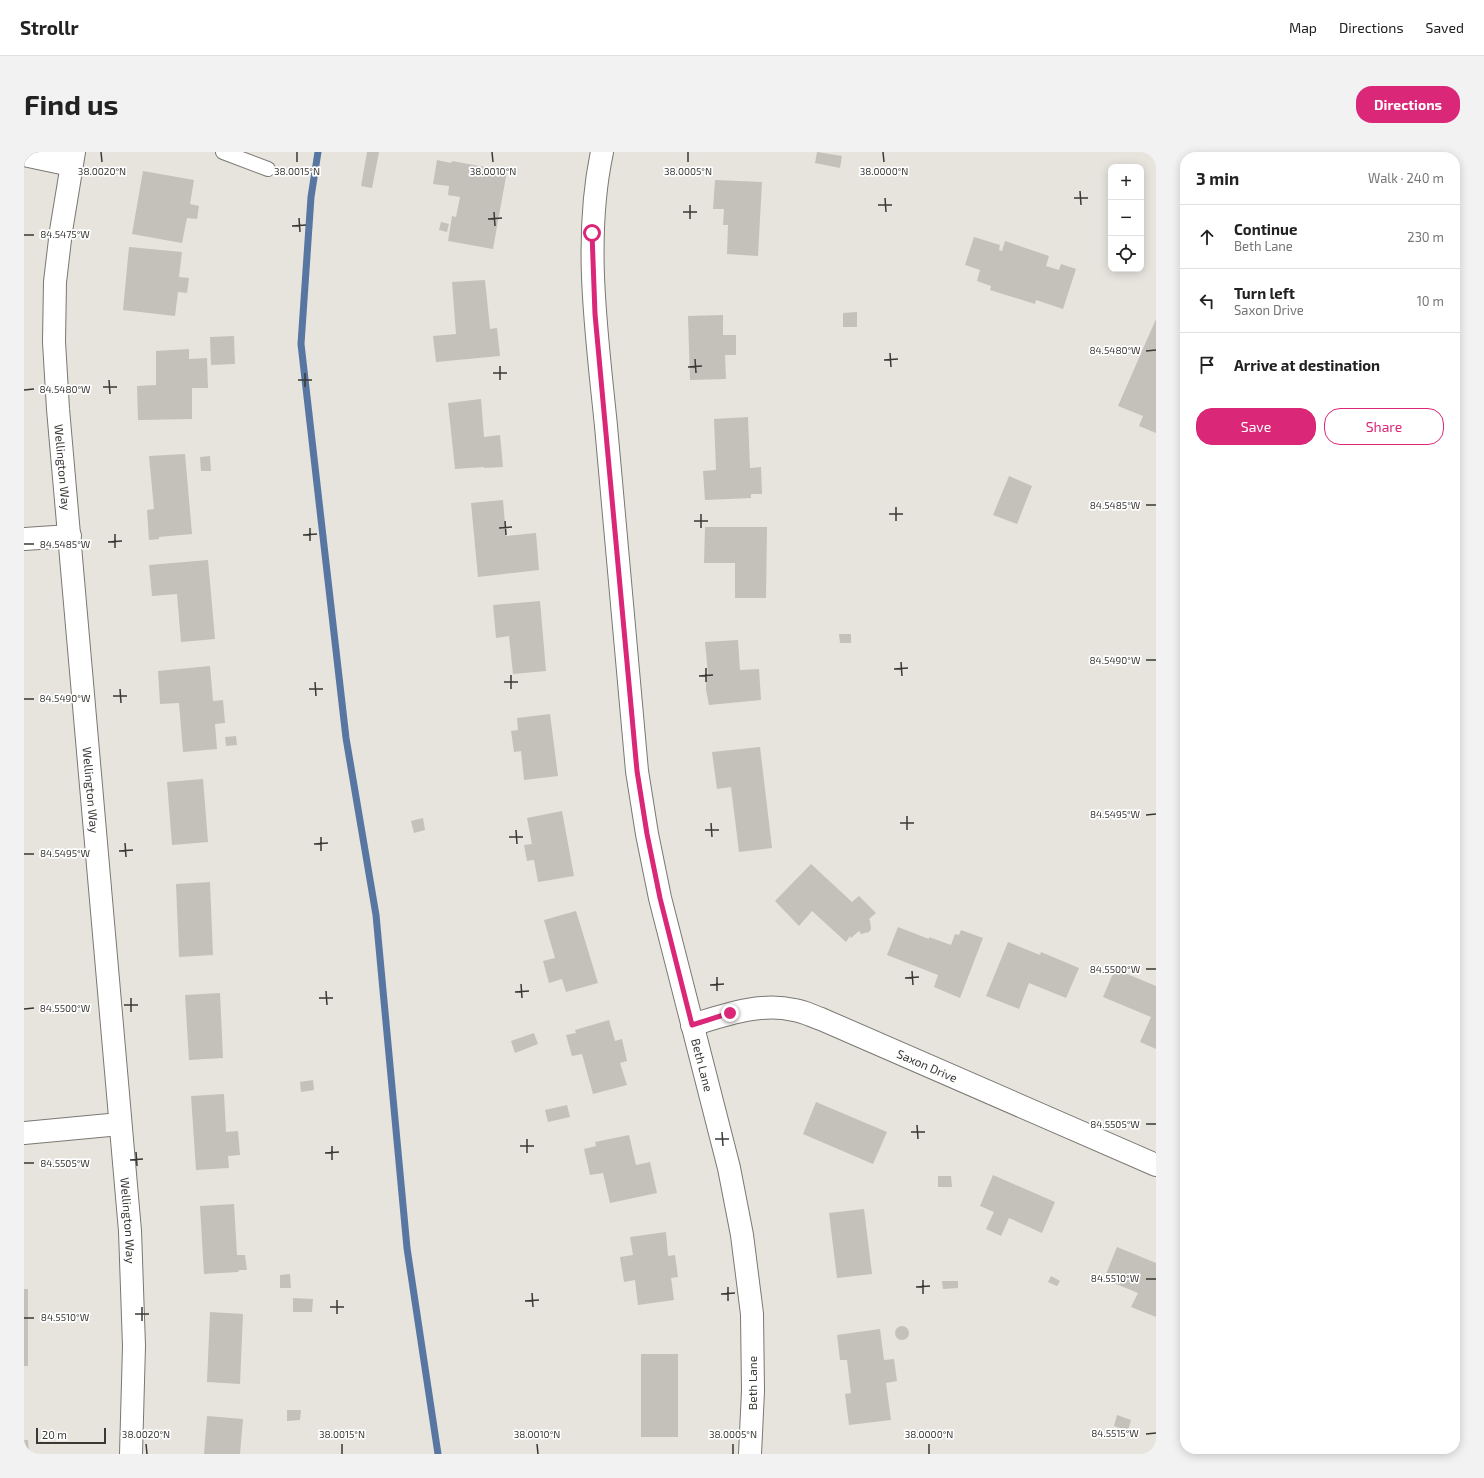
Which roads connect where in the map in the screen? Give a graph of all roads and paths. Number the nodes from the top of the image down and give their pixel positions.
1 (223, 152) edge
2 (602, 152) edge
3 (24, 155) edge
4 (72, 158) edge
5 (268, 169) dead end
6 (70, 536) junction
7 (24, 539) edge
8 (692, 1025) junction
9 (120, 1124) junction
10 (24, 1133) edge
11 (1156, 1165) edge
12 (131, 1454) edge
13 (750, 1454) edge

1 - 5 lane
2 - 8 street, Beth Lane
3 - 4 street
4 - 6 street, Wellington Way
6 - 7 street
6 - 9 street, Wellington Way
8 - 11 street, Saxon Drive
8 - 13 street, Beth Lane
9 - 10 street
9 - 12 street, Wellington Way

